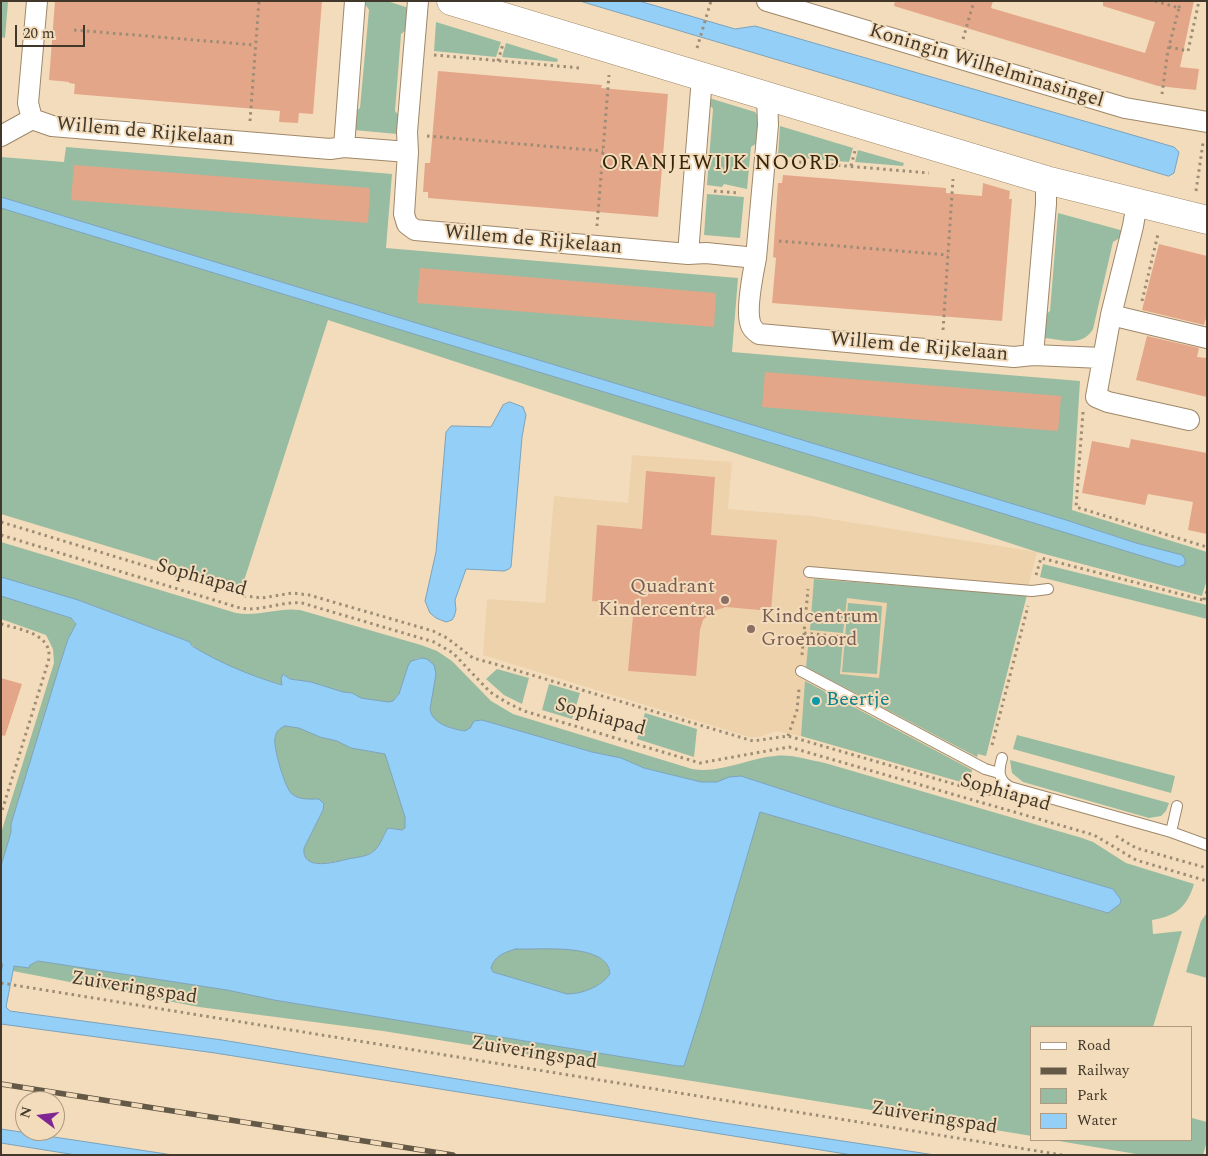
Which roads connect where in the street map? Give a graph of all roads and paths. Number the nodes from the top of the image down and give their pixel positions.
1 (37, 1) edge
2 (259, 1) edge
3 (356, 1) edge
4 (418, 1) edge
5 (451, 1) edge
6 (711, 1) edge
7 (767, 1) edge
8 (974, 1) edge
9 (1155, 1) edge
10 (1180, 1) edge
11 (1199, 1) edge
12 (1179, 8) junction
13 (74, 30) dead end
14 (698, 43) dead end
15 (255, 45) junction
16 (1169, 47) junction
17 (414, 54) junction
18 (957, 58) junction
19 (612, 60) junction
20 (582, 68) dead end
21 (702, 77) junction
22 (766, 96) junction
23 (1160, 114) junction
24 (32, 119) junction
25 (1207, 122) edge
26 (1, 136) edge
27 (248, 142) junction
28 (1204, 142) dead end
29 (408, 143) junction
30 (344, 147) junction
31 (603, 151) junction
32 (765, 160) junction
33 (957, 165) junction
34 (935, 174) dead end
35 (1046, 180) junction
36 (693, 189) junction
37 (762, 194) junction
38 (1137, 203) junction
39 (1201, 210) edge
40 (1159, 232) dead end
41 (595, 246) junction
42 (757, 249) junction
43 (688, 254) junction
44 (948, 255) junction
45 (1111, 315) junction
46 (1136, 321) junction
47 (1207, 338) edge
48 (941, 350) junction
49 (1033, 355) junction
50 (1102, 358) junction
51 (1096, 397) junction
52 (1189, 420) dead end
53 (1, 522) edge
54 (1, 535) edge
55 (1207, 547) edge
56 (809, 572) dead end
57 (1048, 589) dead end
58 (1032, 591) junction
59 (1207, 591) edge
60 (1206, 600) edge
61 (1, 624) edge
62 (804, 633) dead end
63 (845, 637) dead end
64 (801, 671) dead end
65 (1002, 758) dead end
66 (985, 769) junction
67 (999, 773) junction
68 (979, 792) junction
69 (998, 797) dead end
70 (1177, 806) dead end
71 (1, 814) edge
72 (1110, 832) dead end
73 (1171, 832) junction
74 (1207, 845) edge
75 (1207, 868) edge
76 (1207, 881) edge
77 (1, 983) edge
78 (1062, 1155) edge

1 - 24 street, Willem de Rijkelaan
2 - 15 path
3 - 30 street
4 - 17 street
5 - 19 street
6 - 14 path
7 - 18 street, Koningin Wilhelminasingel
8 - 18 path
9 - 12 path
10 - 12 path
11 - 16 path
12 - 16 path
13 - 15 path
15 - 27 path
16 - 23 path
17 - 20 path
17 - 29 street
18 - 23 street, Koningin Wilhelminasingel
19 - 21 street
19 - 31 path
21 - 22 street
21 - 36 street
22 - 32 street
22 - 33 street
23 - 25 street, Koningin Wilhelminasingel
24 - 26 street, Willem de Rijkelaan
24 - 27 street, Willem de Rijkelaan
27 - 30 street, Willem de Rijkelaan
28 - 39 path
29 - 30 street, Willem de Rijkelaan
29 - 31 path
29 - 41 street, Willem de Rijkelaan
31 - 41 path
32 - 34 path
32 - 37 street
33 - 35 street
33 - 44 path
35 - 38 street
35 - 49 street
36 - 37 path
36 - 43 street
37 - 42 street
38 - 39 street
38 - 45 street
40 - 46 path
41 - 43 street, Willem de Rijkelaan
42 - 43 street, Willem de Rijkelaan
42 - 44 path
42 - 48 street, Willem de Rijkelaan
44 - 48 path
45 - 46 street
45 - 50 street
46 - 47 street
48 - 49 street, Willem de Rijkelaan
49 - 50 street, Willem de Rijkelaan
50 - 51 street
51 - 52 street
51 - 55 path
53 - 68 path, Sophiapad
54 - 76 path, Sophiapad
56 - 58 lane
57 - 58 lane
58 - 60 path
58 - 66 path
59 - 60 path
61 - 71 path
62 - 63 path
64 - 66 lane
65 - 67 lane
66 - 67 lane
66 - 68 path
67 - 73 lane
68 - 69 path, Sophiapad
70 - 73 lane
72 - 75 path
73 - 74 lane
77 - 78 path, Zuiveringspad

